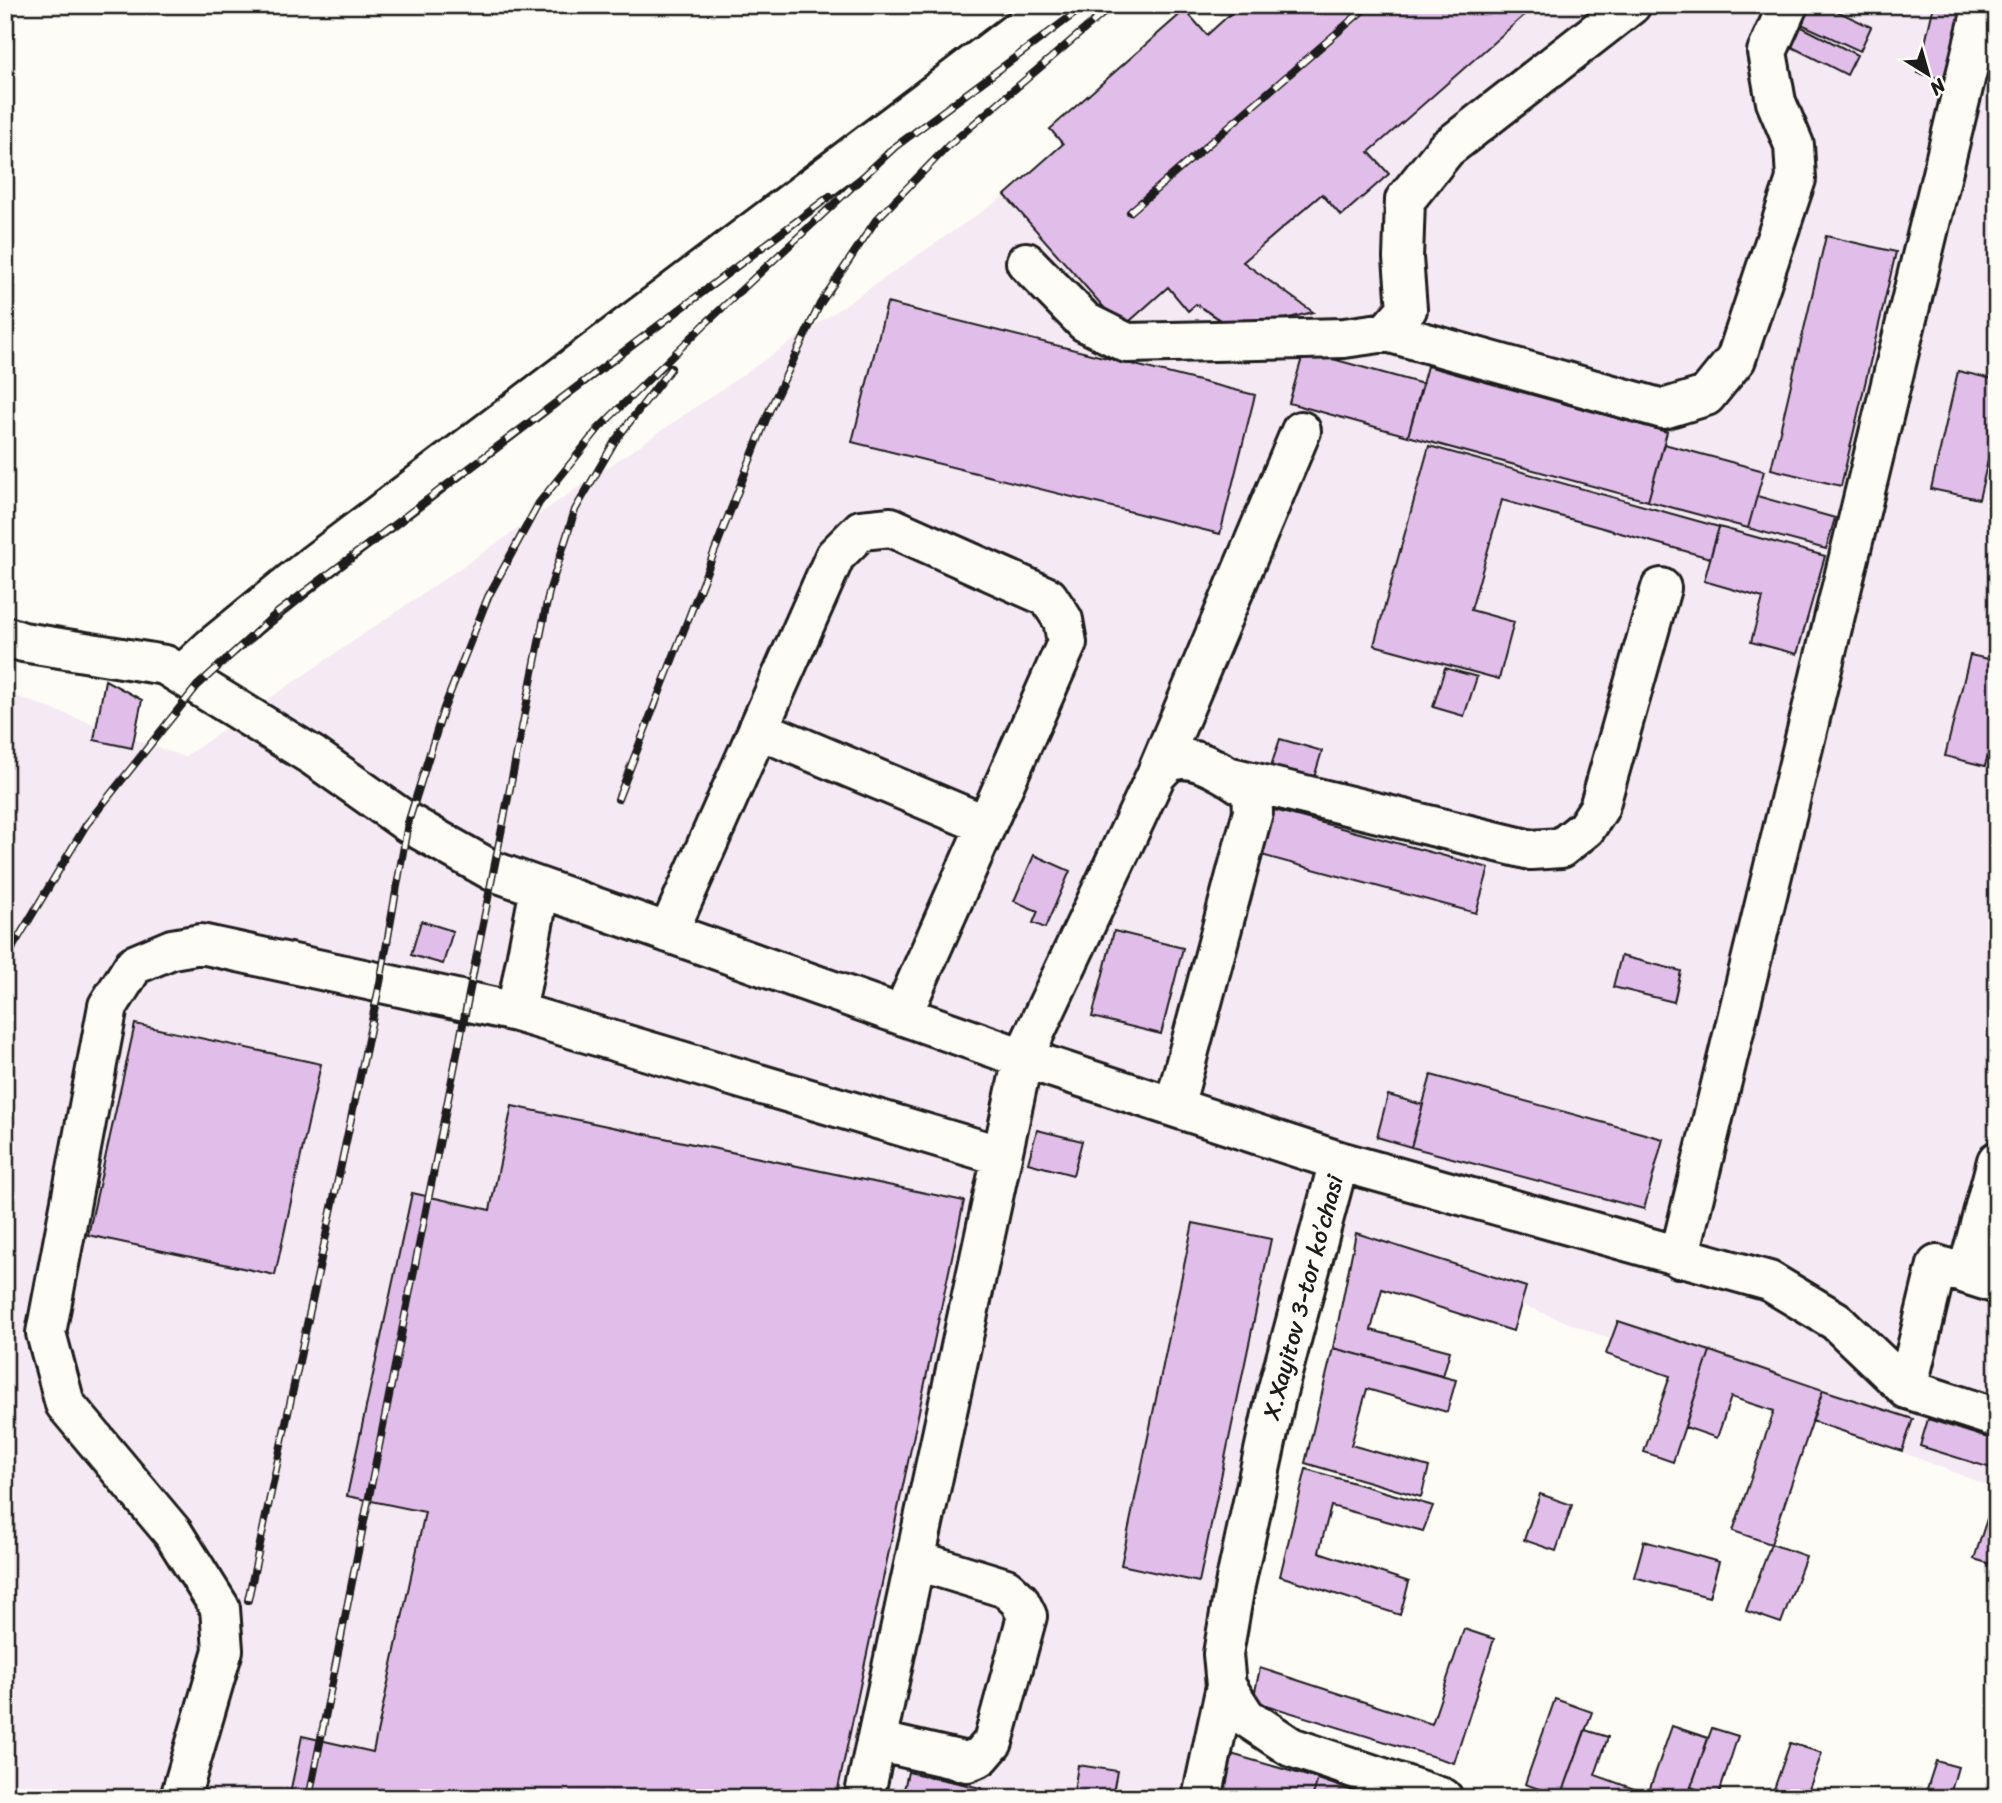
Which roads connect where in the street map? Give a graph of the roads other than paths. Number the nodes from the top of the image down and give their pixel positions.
1 (1052, 5) edge
2 (1631, 5) edge
3 (1788, 5) edge
4 (1983, 5) edge
5 (1984, 57) edge
6 (1026, 262) dead end
7 (1387, 332) junction
8 (1301, 431) dead end
9 (1661, 587) dead end
10 (5, 636) edge
11 (181, 675) junction
12 (758, 729) junction
13 (1156, 775) junction
14 (1231, 777) junction
15 (986, 825) junction
16 (540, 888) junction
17 (668, 933) junction
18 (516, 1012) junction
19 (902, 1015) junction
20 (1023, 1058) junction
21 (1174, 1107) junction
22 (1002, 1156) junction
23 (1339, 1161) junction
24 (1997, 1161) edge
25 (1679, 1258) junction
26 (1982, 1279) edge
27 (1907, 1389) junction
28 (1997, 1418) edge
29 (915, 1560) junction
30 (1226, 1686) junction
31 (876, 1741) junction
32 (180, 1798) edge
33 (864, 1798) edge
34 (1202, 1798) edge
35 (1443, 1798) edge

1 - 11 street
2 - 7 street
3 - 7 street
4 - 5 street
5 - 25 street
6 - 7 street
8 - 13 street
9 - 14 street
10 - 11 street
11 - 16 street
12 - 15 street
12 - 15 street
12 - 17 street
13 - 14 street
13 - 20 street
14 - 21 street
15 - 19 street
16 - 17 street
16 - 18 street
17 - 19 street
18 - 22 street
18 - 32 street
19 - 20 street
20 - 21 street
20 - 22 street
21 - 23 street
22 - 29 street
23 - 25 street, X.Xayitov 3-tor koʼchasi
23 - 30 street, X.Xayitov 3-tor koʼchasi
24 - 26 street
25 - 27 street, X.Xayitov 3-tor koʼchasi
26 - 27 street
27 - 28 street, X.Xayitov 3-tor koʼchasi
29 - 31 street
29 - 31 street
30 - 34 street
30 - 35 street, X.Xayitov 3-tor koʼchasi
31 - 33 street

